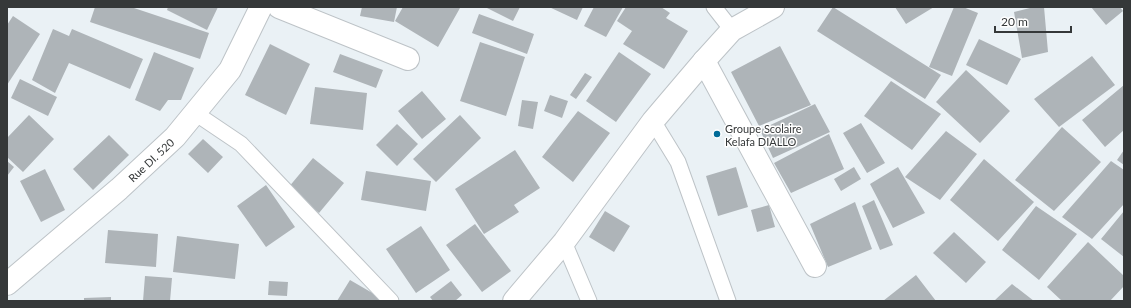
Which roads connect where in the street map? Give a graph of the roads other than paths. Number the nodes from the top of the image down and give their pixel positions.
1 (261, 7) edge
2 (279, 7) edge
3 (714, 7) edge
4 (773, 7) edge
5 (732, 30) junction
6 (408, 60) dead end
7 (704, 61) junction
8 (195, 113) junction
9 (653, 121) junction
10 (564, 242) junction
11 (816, 266) dead end
12 (7, 284) edge
13 (391, 301) edge
14 (514, 301) edge
15 (589, 301) edge
16 (728, 301) edge

1 - 8 street, Rue DI. 520
2 - 6 street
3 - 5 lane
4 - 5 street
5 - 7 street
7 - 9 street
7 - 11 street
8 - 12 street, Rue DI. 520
8 - 13 lane
9 - 10 street
9 - 16 lane
10 - 14 street
10 - 15 lane

